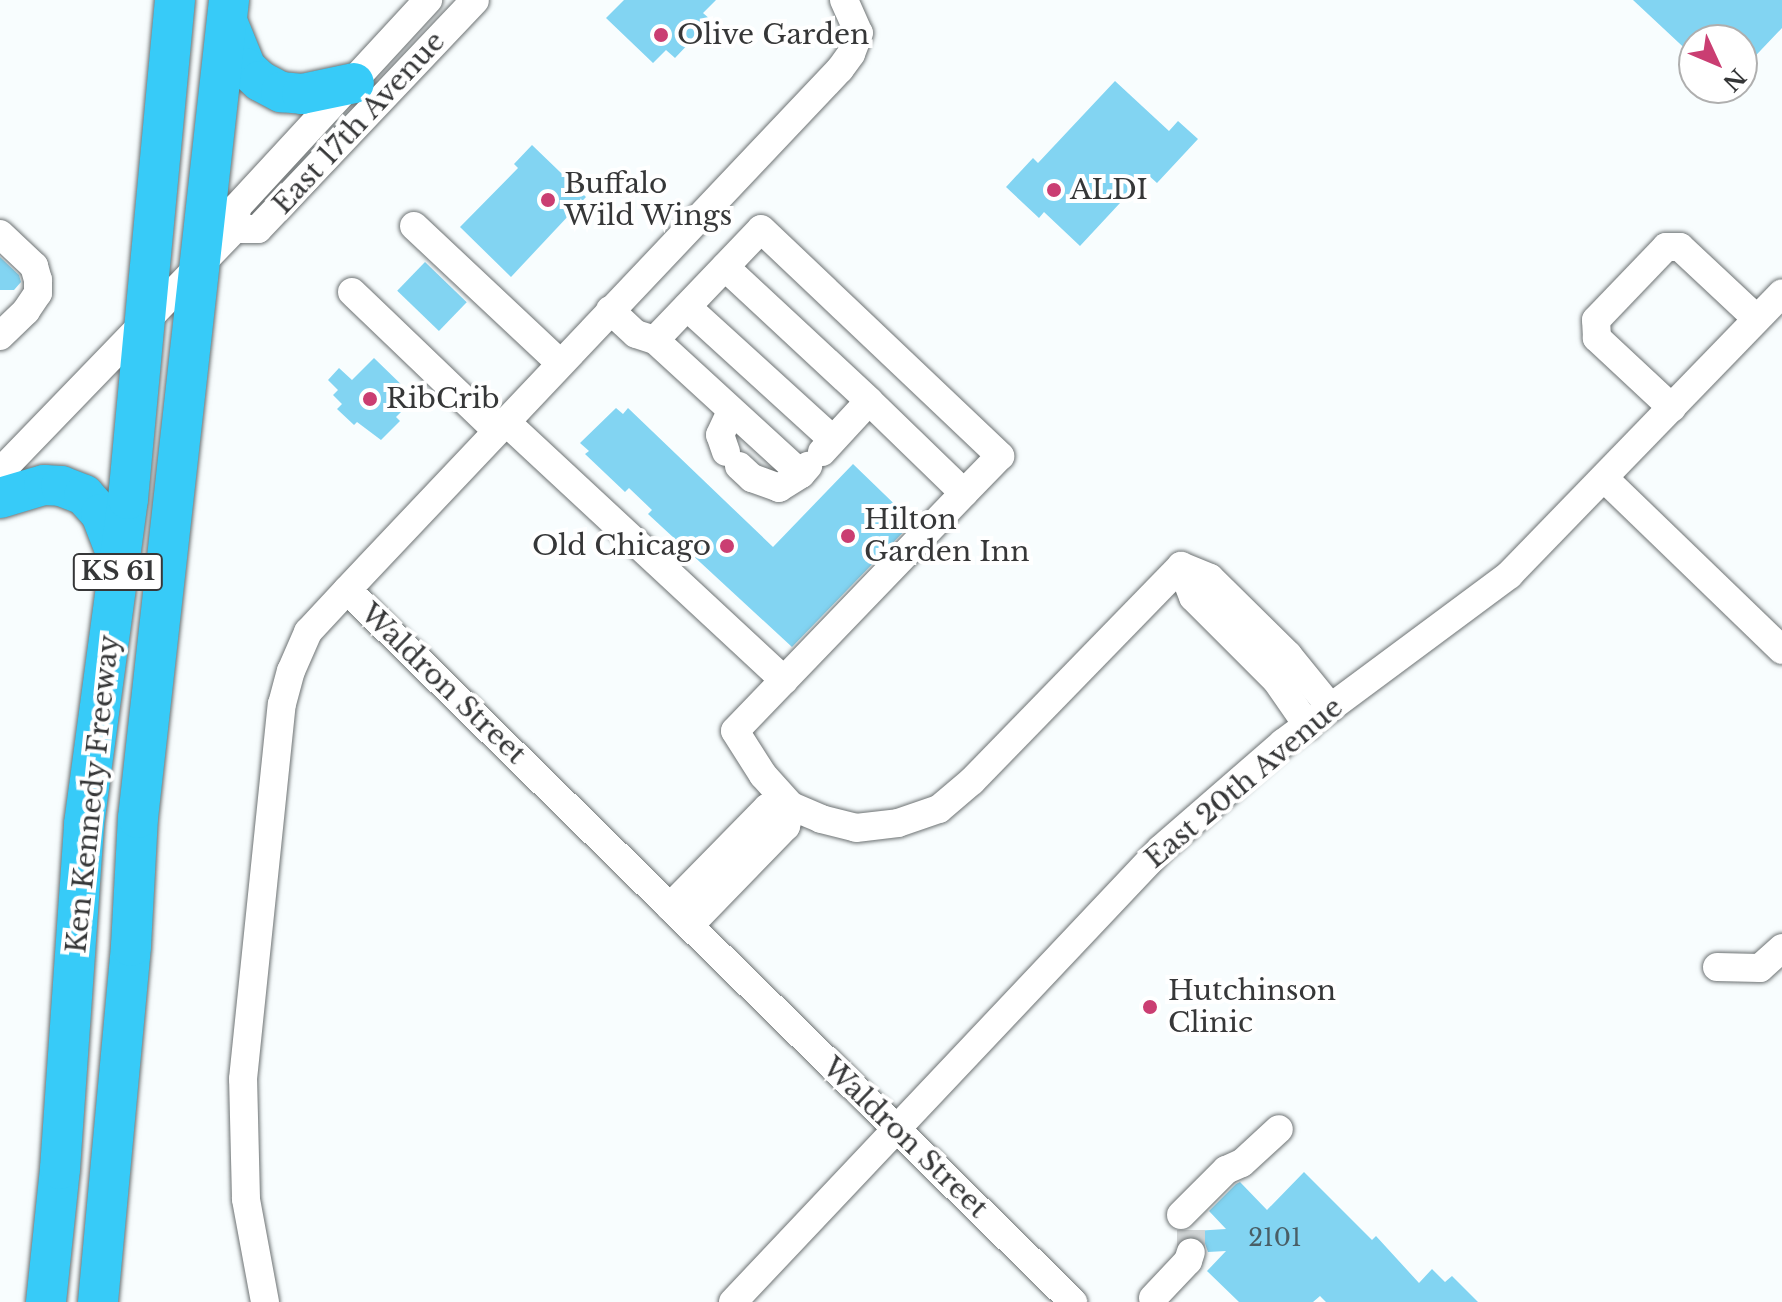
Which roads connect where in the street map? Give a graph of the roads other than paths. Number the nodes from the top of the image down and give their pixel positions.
1 (175, 0) edge
2 (428, 0) edge
3 (475, 0) edge
4 (844, 0) edge
5 (228, 10) edge
6 (354, 83) junction
7 (160, 157) junction
8 (414, 226) dead end
9 (0, 234) edge
10 (217, 239) junction
11 (725, 267) junction
12 (352, 292) dead end
13 (1782, 293) edge
14 (687, 307) junction
15 (610, 310) junction
16 (1757, 319) junction
17 (0, 336) edge
18 (655, 340) junction
19 (132, 343) junction
20 (560, 363) junction
21 (869, 401) junction
22 (1672, 408) junction
23 (731, 411) junction
24 (183, 414) junction
25 (500, 425) junction
26 (816, 458) junction
27 (0, 472) edge
28 (1605, 479) junction
29 (964, 493) junction
30 (0, 498) edge
31 (119, 561) junction
32 (1181, 566) junction
33 (347, 590) junction
34 (1782, 650) edge
35 (784, 680) junction
36 (1331, 708) junction
37 (1308, 726) junction
38 (791, 806) junction
39 (680, 917) junction
40 (1782, 948) edge
41 (1717, 967) dead end
42 (1279, 1129) dead end
43 (897, 1130) junction
44 (1153, 1298) dead end
45 (46, 1302) edge
46 (98, 1302) edge
47 (265, 1302) edge
48 (733, 1302) edge
49 (1073, 1302) edge

1 - 7 highway, Ken Kennedy Freeway / KS 61
2 - 6 street, East 17th Avenue
3 - 10 street, East 17th Avenue
4 - 15 street, Waldron Street
5 - 6 highway
5 - 10 highway, Ken Kennedy Freeway / KS 61
6 - 10 street, East 17th Avenue
7 - 10 highway
7 - 19 highway, Ken Kennedy Freeway / KS 61
8 - 20 street
9 - 17 street
10 - 19 street, East 17th Avenue
10 - 24 highway, Ken Kennedy Freeway / KS 61
11 - 14 street
11 - 21 street
11 - 29 street
12 - 25 street
13 - 16 street, East 20th Avenue
14 - 18 street
14 - 26 street
15 - 18 street
15 - 20 street, Waldron Street
16 - 22 street, East 20th Avenue
16 - 22 street
18 - 23 street
19 - 24 highway
19 - 27 street, East 17th Avenue
19 - 31 highway, Ken Kennedy Freeway / KS 61
20 - 25 street, Waldron Street
21 - 26 street
21 - 29 street
22 - 28 street, East 20th Avenue
23 - 26 street
23 - 26 street
24 - 46 highway, Ken Kennedy Freeway / KS 61
25 - 33 street, Waldron Street
25 - 35 street
28 - 34 street
28 - 36 street, East 20th Avenue
29 - 35 street
30 - 31 highway
31 - 45 highway, Ken Kennedy Freeway / KS 61
32 - 36 street
32 - 37 street
32 - 38 street
33 - 39 street, Waldron Street
33 - 47 street
35 - 38 street
36 - 37 street, East 20th Avenue
37 - 43 street, East 20th Avenue
38 - 39 street
39 - 43 street, Waldron Street
40 - 41 street
42 - 44 street
43 - 48 street, East 20th Avenue
43 - 49 street, Waldron Street

